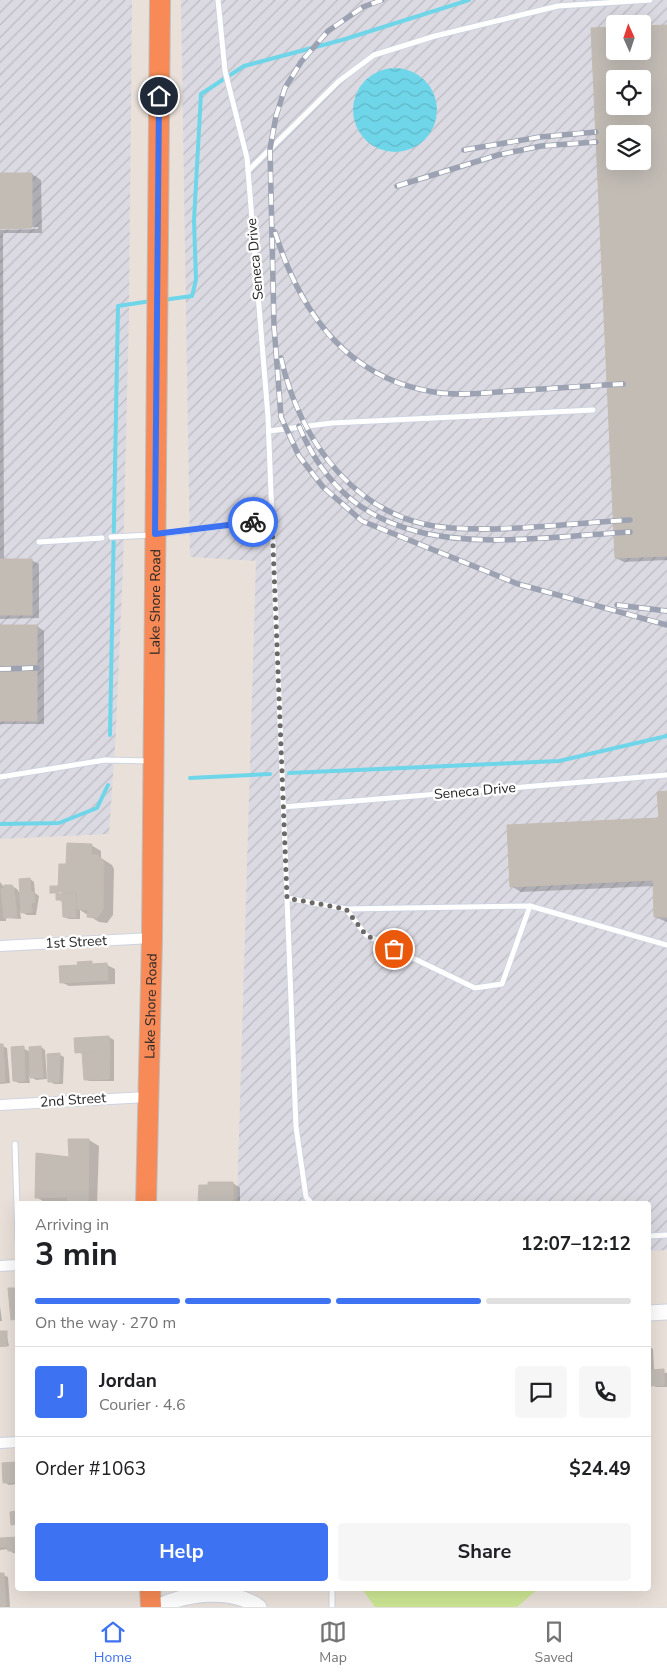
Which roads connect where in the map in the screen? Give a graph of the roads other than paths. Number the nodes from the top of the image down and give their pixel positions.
1 (160, 0) edge
2 (218, 0) edge
3 (650, 0) edge
4 (248, 171) junction
5 (593, 410) dead end
6 (269, 432) junction
7 (272, 520) junction
8 (155, 534) junction
9 (111, 537) dead end
10 (102, 538) dead end
11 (39, 542) dead end
12 (153, 761) junction
13 (667, 775) edge
14 (0, 777) edge
15 (283, 807) junction
16 (287, 898) junction
17 (530, 906) junction
18 (346, 909) junction
19 (152, 938) junction
20 (667, 945) edge
21 (0, 946) edge
22 (147, 1097) junction
23 (0, 1105) edge
24 (15, 1144) dead end
25 (17, 1201) edge
26 (146, 1201) edge
27 (309, 1201) edge
28 (667, 1235) edge
29 (651, 1236) edge
30 (15, 1265) edge
31 (0, 1266) edge
32 (667, 1312) edge
33 (651, 1313) edge
34 (15, 1442) edge
35 (0, 1443) edge
36 (150, 1591) edge
37 (332, 1591) edge
38 (151, 1607) edge
39 (157, 1607) edge
40 (259, 1607) edge
41 (332, 1607) edge

1 - 8 highway, Lake Shore Road
2 - 4 lane, Seneca Drive
3 - 4 lane
4 - 6 lane, Seneca Drive
5 - 6 lane
6 - 7 lane, Seneca Drive
7 - 8 lane
7 - 15 lane, Seneca Drive
8 - 9 lane
8 - 12 highway, Lake Shore Road
10 - 11 lane
12 - 14 lane
12 - 19 highway, Lake Shore Road
13 - 15 lane, Seneca Drive
15 - 16 lane, Seneca Drive
16 - 18 lane
16 - 27 lane, Seneca Drive
17 - 18 lane
17 - 18 lane
17 - 20 lane
19 - 21 street, 1st Street
19 - 22 highway, Lake Shore Road
22 - 23 street, 2nd Street
22 - 26 highway, Lake Shore Road
24 - 25 lane
28 - 29 lane
30 - 31 street
32 - 33 street
34 - 35 street
36 - 38 highway
37 - 41 lane
39 - 40 street

